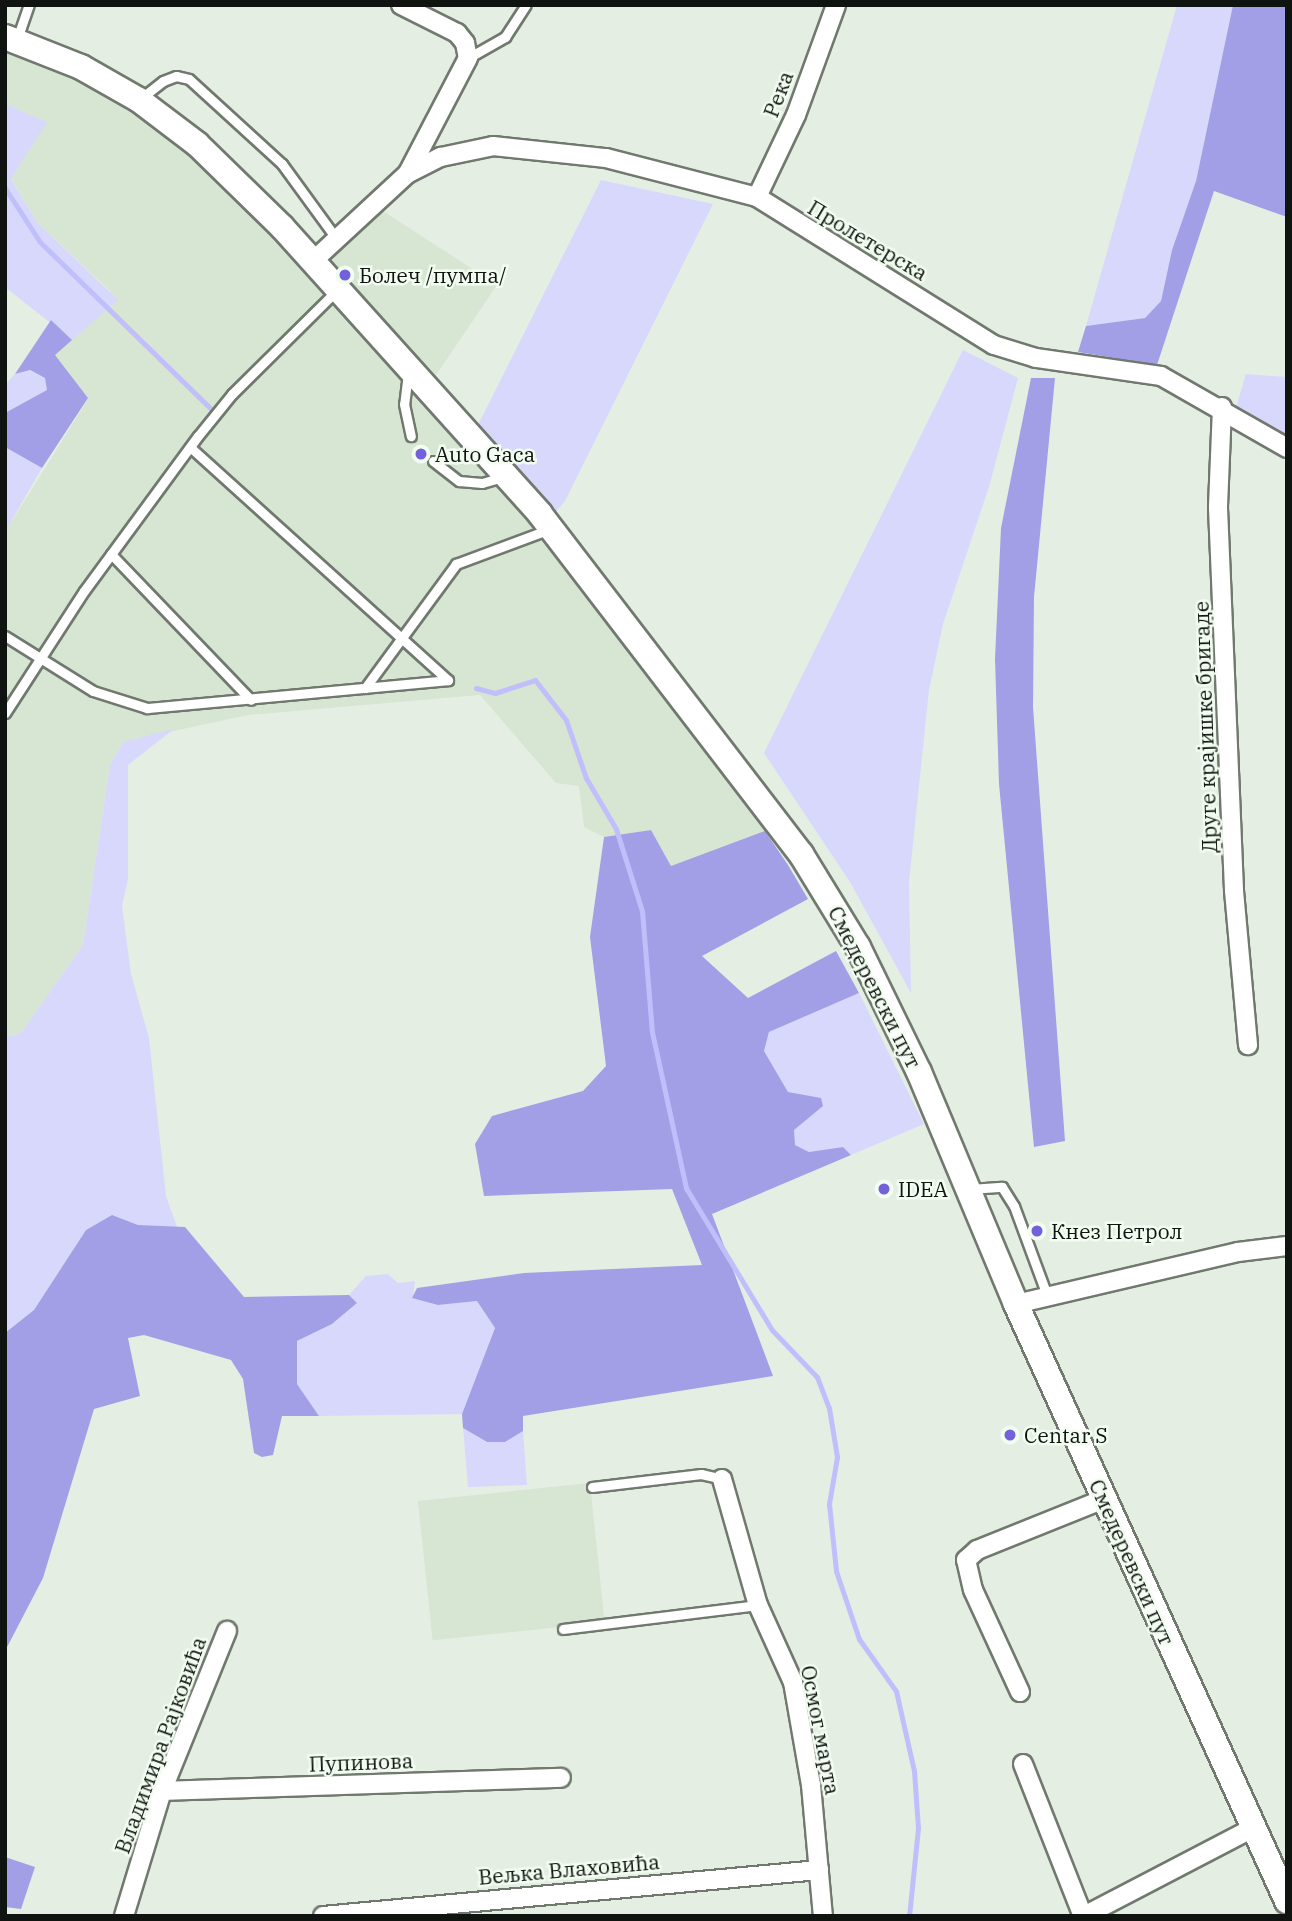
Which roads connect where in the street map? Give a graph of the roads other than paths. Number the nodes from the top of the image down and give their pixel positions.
1 (29, 5) edge
2 (401, 5) edge
3 (526, 5) edge
4 (836, 5) edge
5 (11, 39) edge
6 (468, 58) junction
7 (139, 100) junction
8 (407, 174) junction
9 (757, 197) junction
10 (336, 238) junction
11 (313, 261) junction
12 (339, 289) junction
13 (409, 364) junction
14 (1222, 407) junction
15 (411, 436) dead end
16 (190, 447) junction
17 (1287, 448) edge
18 (433, 461) dead end
19 (506, 476) junction
20 (551, 528) junction
21 (111, 554) junction
22 (5, 636) edge
23 (402, 641) junction
24 (41, 658) junction
25 (365, 688) junction
26 (251, 700) junction
27 (5, 713) edge
28 (1248, 1045) dead end
29 (968, 1190) junction
30 (1287, 1246) edge
31 (1047, 1295) junction
32 (1016, 1304) junction
33 (722, 1479) joint
34 (592, 1488) dead end
35 (1104, 1499) junction
36 (758, 1605) junction
37 (563, 1629) dead end
38 (227, 1631) dead end
39 (1020, 1692) dead end
40 (1023, 1764) dead end
41 (561, 1778) dead end
42 (162, 1791) junction
43 (1253, 1828) junction
44 (819, 1870) junction
45 (1287, 1901) edge
46 (124, 1916) edge
47 (323, 1916) edge
48 (823, 1916) edge
49 (1084, 1916) edge

1 - 5 lane
2 - 6 street
3 - 6 lane
4 - 9 street, Река
5 - 7 main road, Смедеревски пут
6 - 8 street
7 - 10 lane
7 - 11 main road, Смедеревски пут
8 - 9 street, Пролетерска
8 - 10 street
9 - 14 street, Пролетерска
10 - 11 street
11 - 12 main road, Смедеревски пут
12 - 13 main road, Смедеревски пут
12 - 16 lane
13 - 15 lane
13 - 19 main road, Смедеревски пут
14 - 17 street, Пролетерска
14 - 28 street, Друге крајишке бригаде
16 - 21 lane
16 - 23 lane
18 - 19 lane
19 - 20 main road, Смедеревски пут
20 - 23 lane
20 - 29 main road, Смедеревски пут
21 - 24 lane
21 - 26 lane
22 - 24 lane
23 - 25 lane
23 - 25 lane
24 - 26 lane
24 - 27 lane
25 - 26 lane
29 - 31 lane
29 - 32 main road, Смедеревски пут
30 - 31 street
31 - 32 street
32 - 35 main road, Смедеревски пут
33 - 34 lane
33 - 36 street, Осмог марта
35 - 39 street
35 - 43 main road, Смедеревски пут
36 - 37 lane
36 - 44 street, Осмог марта
38 - 42 street, Владимира Рајковића
40 - 49 street
41 - 42 street, Пупинова
42 - 46 street, Владимира Рајковића
43 - 45 main road, Смедеревски пут
43 - 49 street
44 - 47 street, Вељка Влаховића
44 - 48 street, Осмог марта

